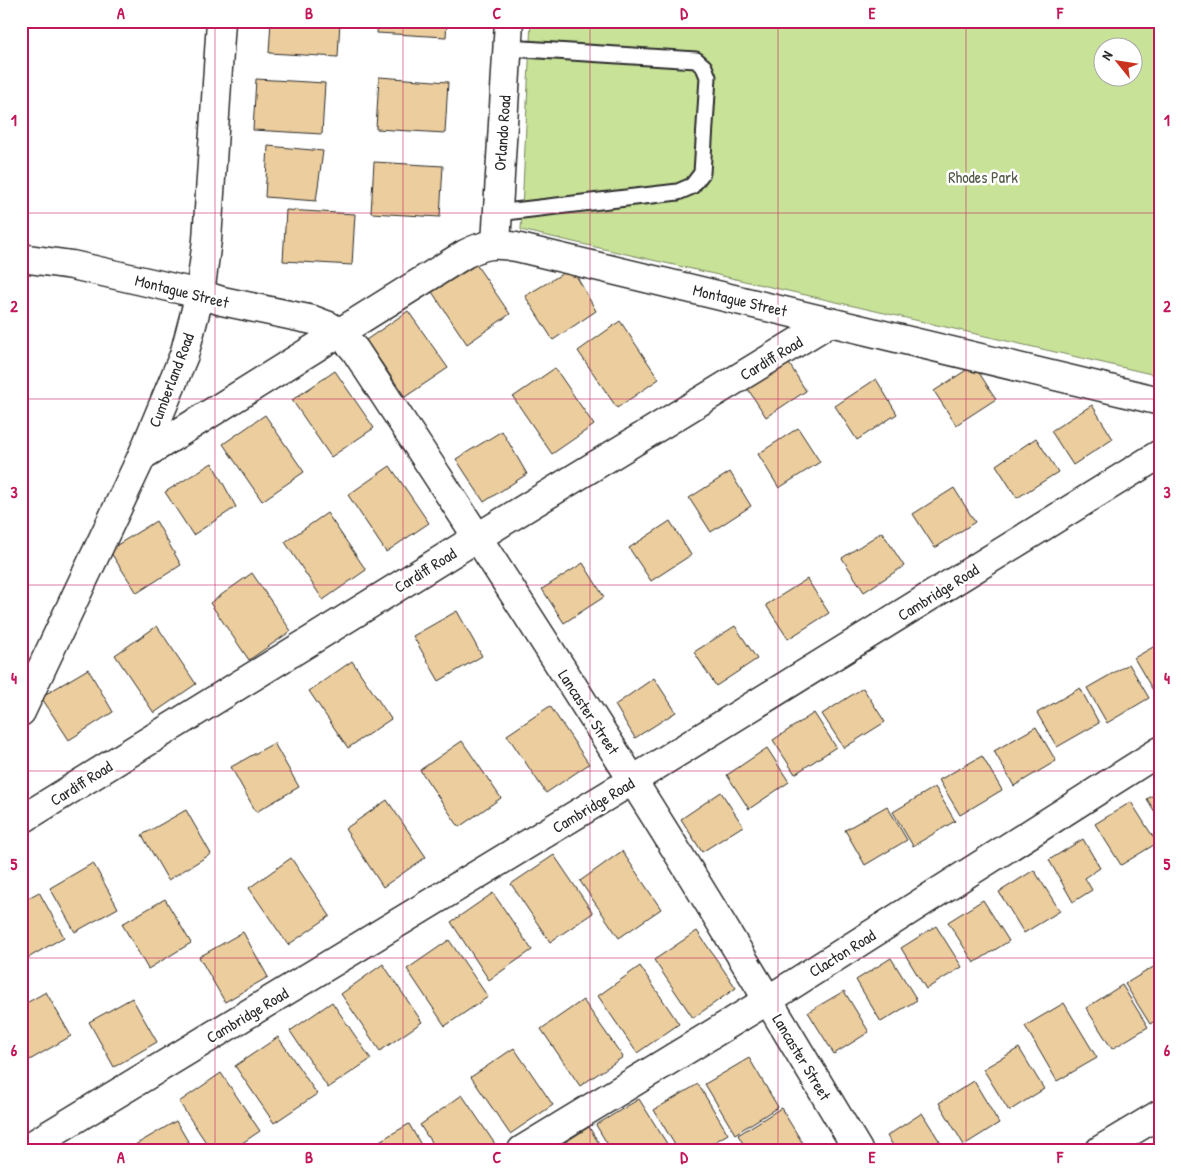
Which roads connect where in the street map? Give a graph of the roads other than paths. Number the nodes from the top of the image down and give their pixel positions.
1 (221, 21) edge
2 (509, 21) edge
3 (508, 48) junction
4 (498, 213) junction
5 (496, 244) junction
6 (21, 258) edge
7 (200, 294) junction
8 (830, 322) junction
9 (340, 333) junction
10 (1160, 401) edge
11 (1160, 454) edge
12 (142, 456) junction
13 (478, 538) junction
14 (21, 712) edge
15 (1160, 751) edge
16 (633, 780) junction
17 (21, 820) edge
18 (768, 1000) junction
19 (1160, 1114) edge
20 (24, 1150) edge
21 (522, 1150) edge
22 (858, 1150) edge
23 (1100, 1150) edge

1 - 7 street, Cumberland Road
2 - 3 street, Orlando Road
3 - 4 street, Orlando Road
3 - 4 lane
4 - 5 street, Orlando Road
5 - 8 street, Montague Street
5 - 9 street, Montague Street
6 - 7 street, Montague Street
7 - 9 street, Montague Street
7 - 12 street, Cumberland Road
8 - 10 street, Montague Street
8 - 13 street, Cardiff Road
9 - 12 street, Montague Street
9 - 13 street, Lancaster Street
11 - 16 street, Cambridge Road
12 - 14 street, Cumberland Road
13 - 16 street, Lancaster Street
13 - 17 street, Cardiff Road
15 - 18 street, Clacton Road
16 - 18 street, Lancaster Street
16 - 20 street, Cambridge Road
18 - 21 street, Clacton Road
18 - 22 street, Lancaster Street
19 - 23 street

